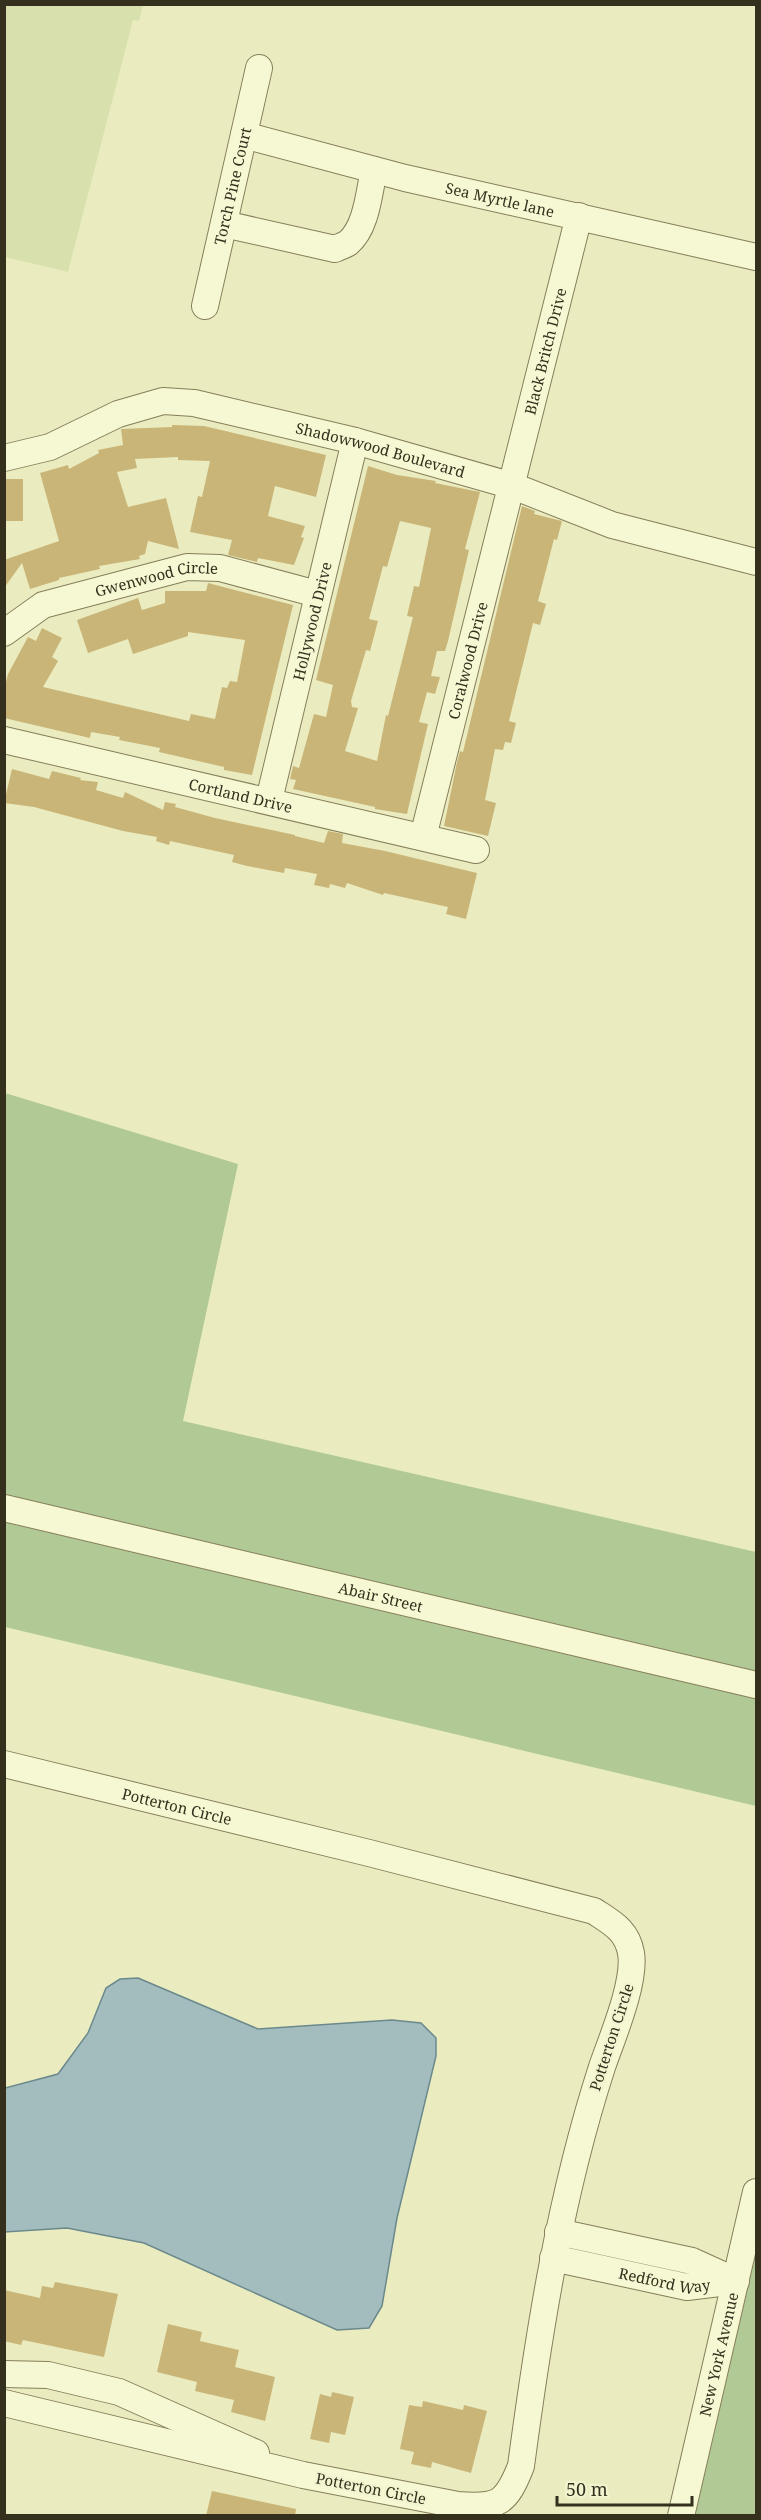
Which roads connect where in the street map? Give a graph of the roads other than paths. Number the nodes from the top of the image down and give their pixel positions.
1 (259, 68) dead end
2 (243, 135) junction
3 (374, 170) junction
4 (579, 216) junction
5 (224, 224) junction
6 (756, 257) edge
7 (205, 306) dead end
8 (356, 441) junction
9 (4, 458) edge
10 (513, 486) junction
11 (756, 562) edge
12 (317, 594) junction
13 (4, 633) edge
14 (4, 740) edge
15 (269, 800) junction
16 (423, 837) junction
17 (476, 850) dead end
18 (4, 1508) edge
19 (756, 1685) edge
20 (4, 1764) edge
21 (756, 2192) edge
22 (558, 2232) junction
23 (628, 2247) junction
24 (553, 2258) junction
25 (622, 2272) junction
26 (736, 2281) junction
27 (4, 2374) edge
28 (4, 2403) edge
29 (303, 2475) junction
30 (681, 2516) edge

1 - 2 street, Torch Pine Court
2 - 3 street, Sea Myrtle lane
2 - 5 street, Torch Pine Court
3 - 4 street, Sea Myrtle lane
3 - 5 street
4 - 6 street, Sea Myrtle lane
4 - 10 street, Black Britch Drive
5 - 7 street, Torch Pine Court
8 - 9 street, Shadowwood Boulevard
8 - 10 street, Shadowwood Boulevard
8 - 12 street, Hollywood Drive
10 - 11 street, Shadowwood Boulevard
10 - 16 street, Coralwood Drive
12 - 13 street, Gwenwood Circle
12 - 15 street, Hollywood Drive
14 - 15 street, Cortland Drive
15 - 16 street, Cortland Drive
16 - 17 street, Cortland Drive
18 - 19 street, Abair Street
20 - 22 street, Potterton Circle
21 - 26 street, New York Avenue
22 - 23 street, Redford Way
22 - 24 street, Potterton Circle
23 - 25 street
23 - 26 street, Redford Way
24 - 25 street, Redford Way
24 - 29 street, Potterton Circle
25 - 26 street, Redford Way
26 - 30 street, New York Avenue
27 - 29 street, Potterton Circle
28 - 29 street, Potterton Circle

